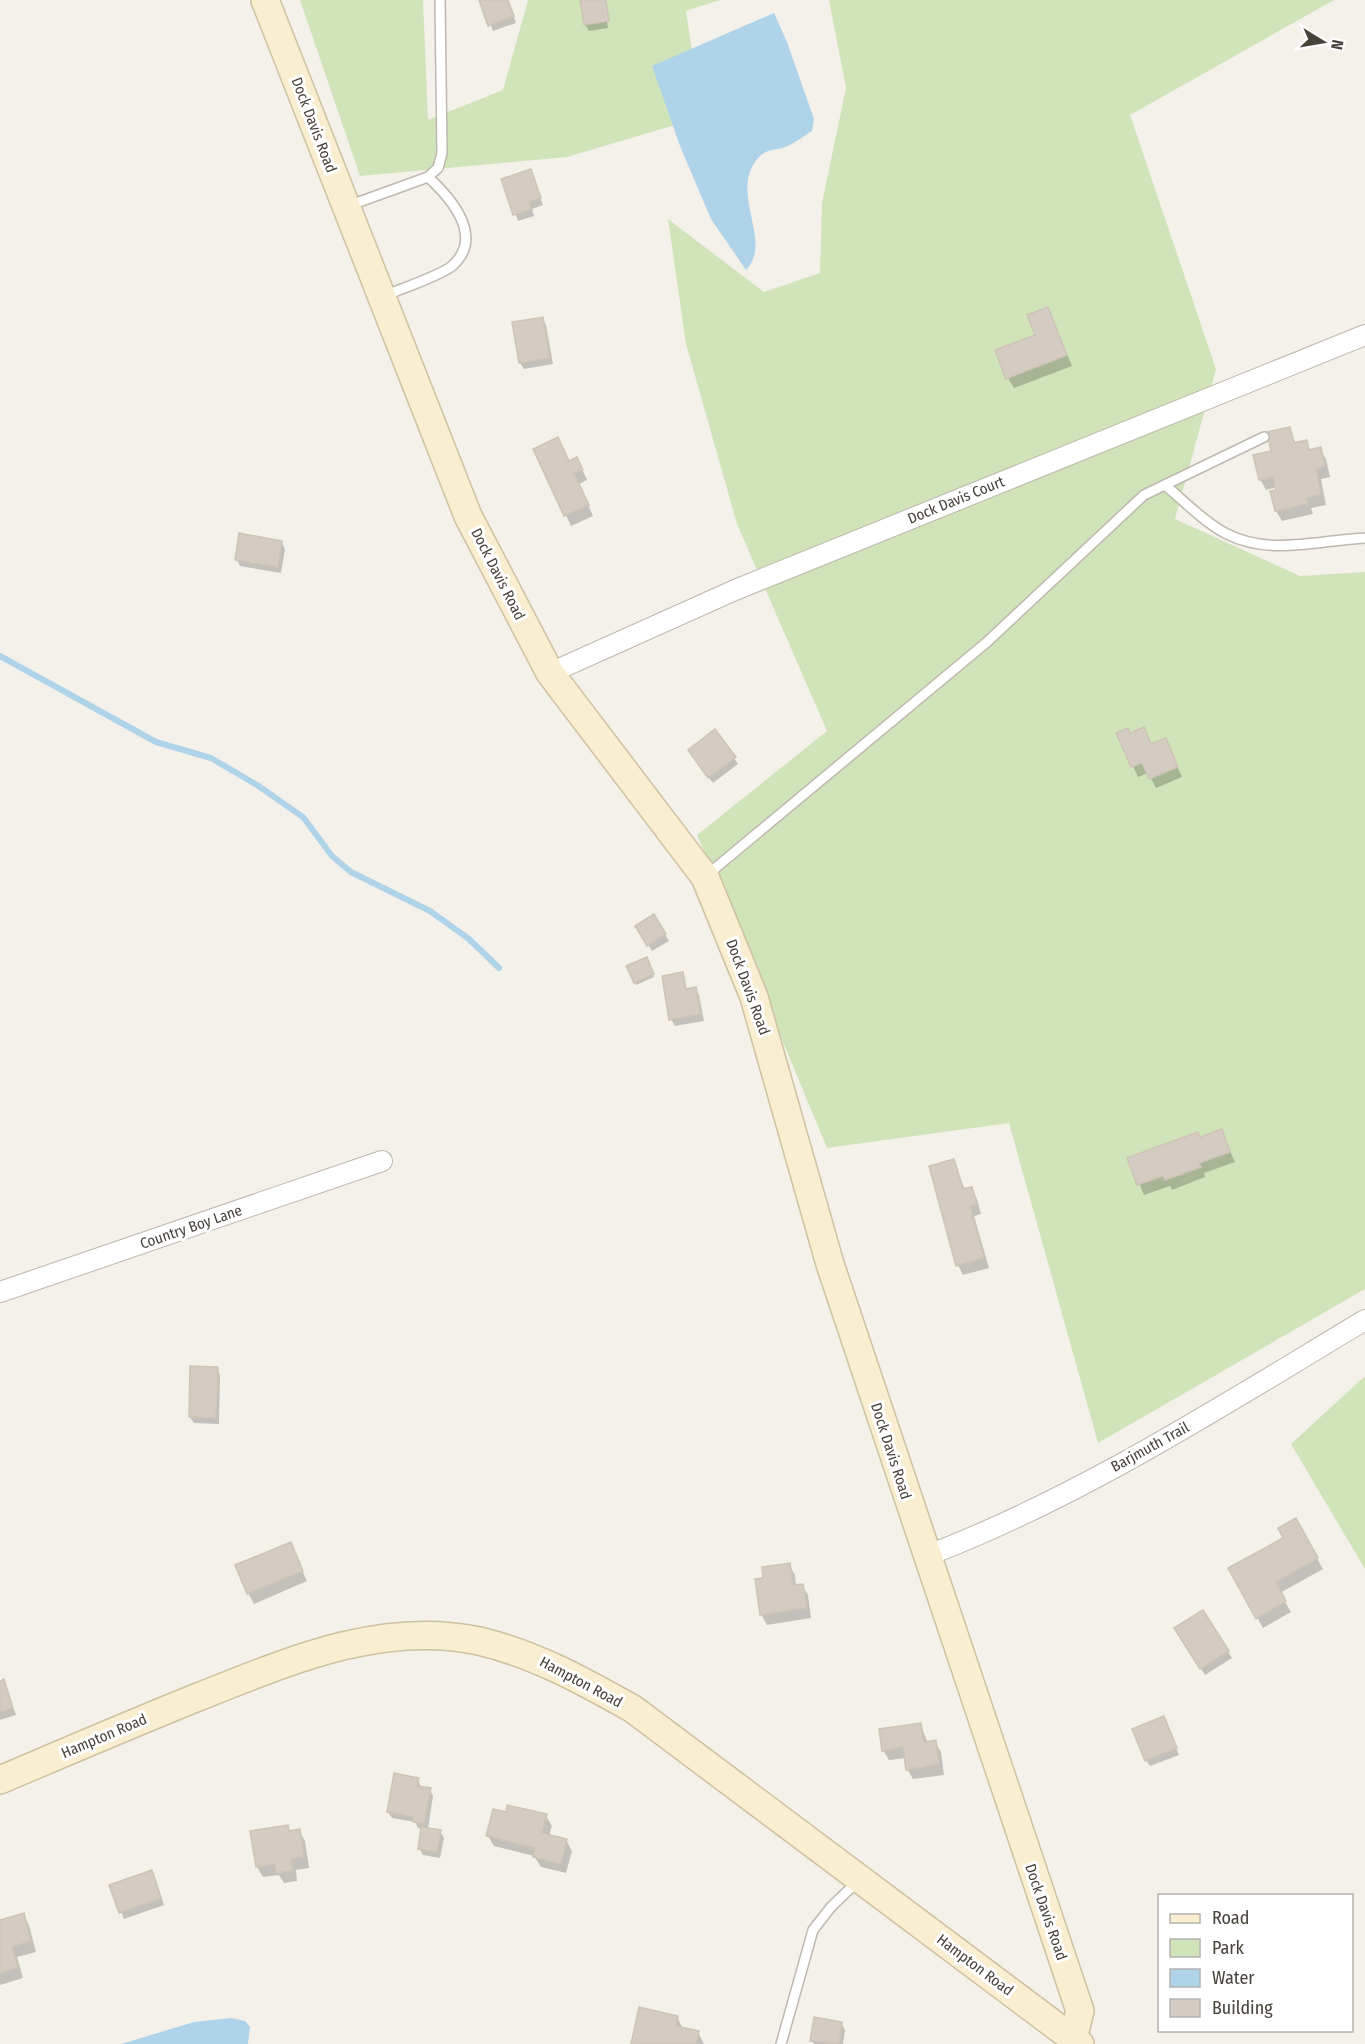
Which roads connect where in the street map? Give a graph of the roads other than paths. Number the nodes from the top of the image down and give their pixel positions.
1 (265, 0) edge
2 (440, 0) edge
3 (428, 177) junction
4 (346, 207) junction
5 (382, 297) junction
6 (1365, 335) edge
7 (1264, 437) dead end
8 (1164, 484) junction
9 (1365, 538) edge
10 (550, 674) junction
11 (705, 877) junction
12 (382, 1161) dead end
13 (0, 1292) edge
14 (1365, 1320) edge
15 (926, 1556) junction
16 (0, 1780) edge
17 (861, 1879) junction
18 (1076, 2042) edge
19 (781, 2044) edge

1 - 4 street, Dock Davis Road
2 - 3 lane
3 - 4 lane
3 - 5 lane
4 - 5 street, Dock Davis Road
5 - 10 street, Dock Davis Road
6 - 10 street, Dock Davis Court
7 - 8 lane
8 - 9 lane
8 - 11 lane
10 - 11 street, Dock Davis Road
11 - 15 street, Dock Davis Road
12 - 13 street, Country Boy Lane
14 - 15 street, Barjmuth Trail
15 - 18 street, Dock Davis Road
16 - 17 street, Hampton Road
17 - 18 street, Hampton Road
17 - 19 lane

